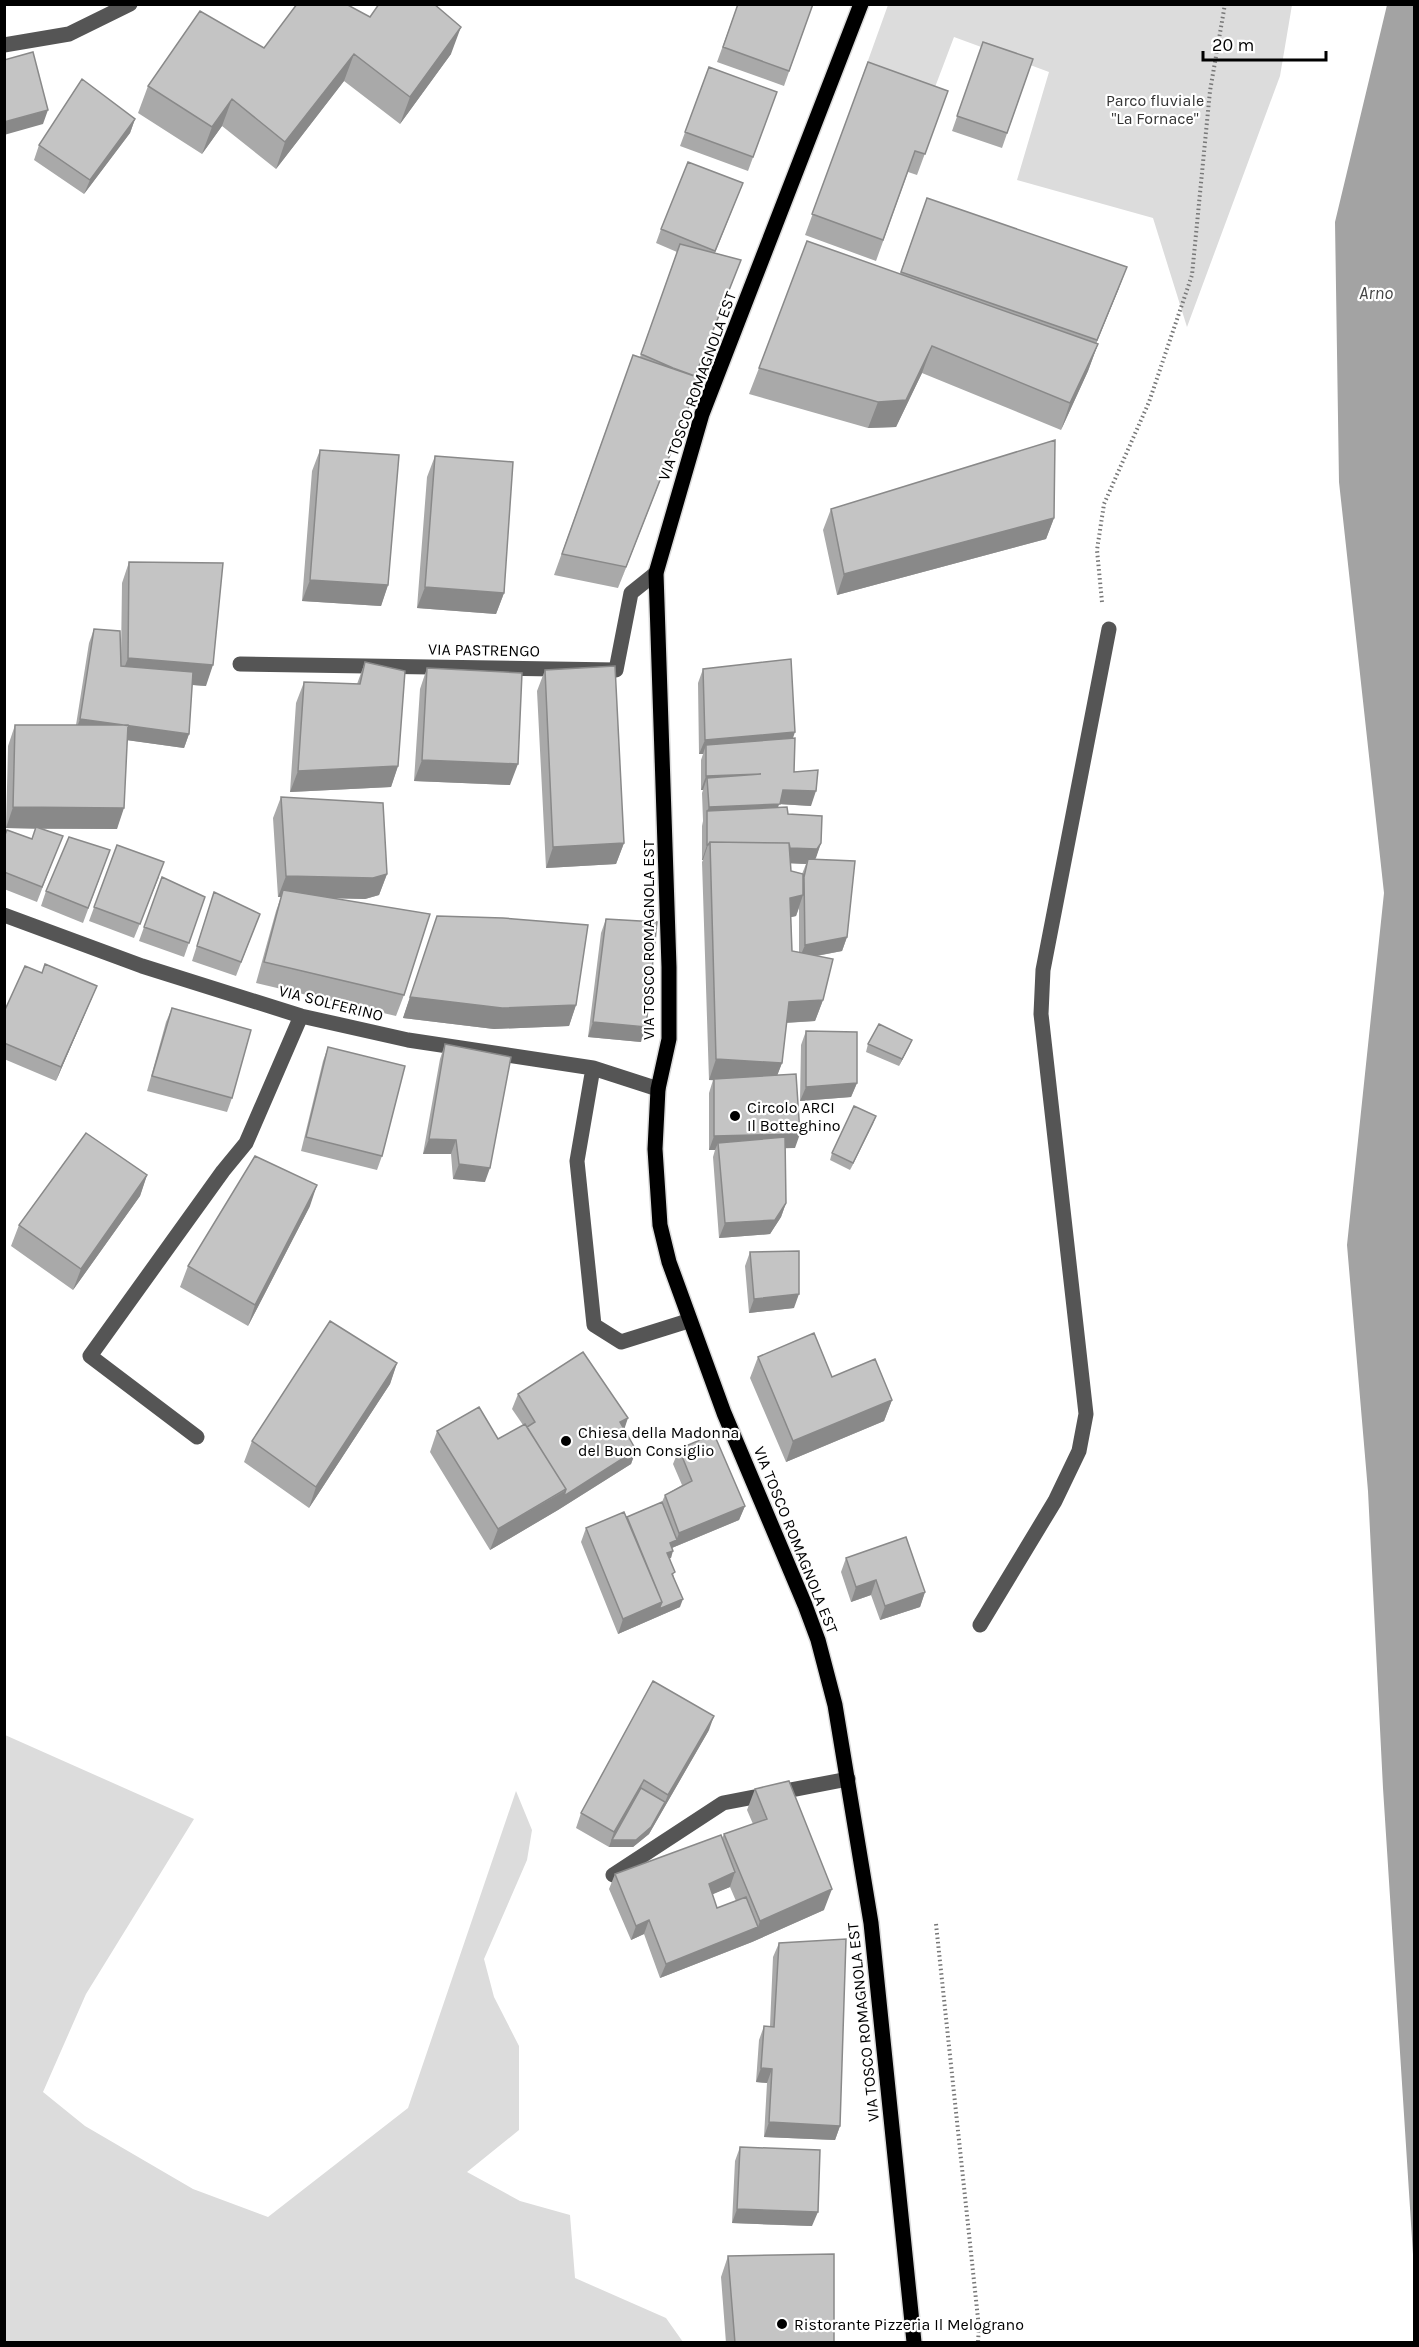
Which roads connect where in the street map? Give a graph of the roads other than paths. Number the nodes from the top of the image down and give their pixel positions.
1 (130, 4) edge
2 (861, 4) edge
3 (4, 45) edge
4 (656, 573) junction
5 (1109, 630) road end
6 (240, 664) dead end
7 (4, 915) edge
8 (302, 1016) junction
9 (593, 1068) junction
10 (658, 1089) junction
11 (688, 1321) junction
12 (197, 1437) dead end
13 (980, 1625) dead end
14 (848, 1779) junction
15 (613, 1875) edge
16 (914, 2343) edge

1 - 3 street
2 - 4 main road, VIA TOSCO ROMAGNOLA EST
4 - 6 street, VIA PASTRENGO
4 - 10 main road, VIA TOSCO ROMAGNOLA EST
5 - 13 street
7 - 8 street, VIA SOLFERINO
8 - 9 street, VIA SOLFERINO
8 - 12 street
9 - 10 street, VIA SOLFERINO
9 - 11 street
10 - 11 main road, VIA TOSCO ROMAGNOLA EST
11 - 14 main road, VIA TOSCO ROMAGNOLA EST
14 - 15 street
14 - 16 main road, VIA TOSCO ROMAGNOLA EST

